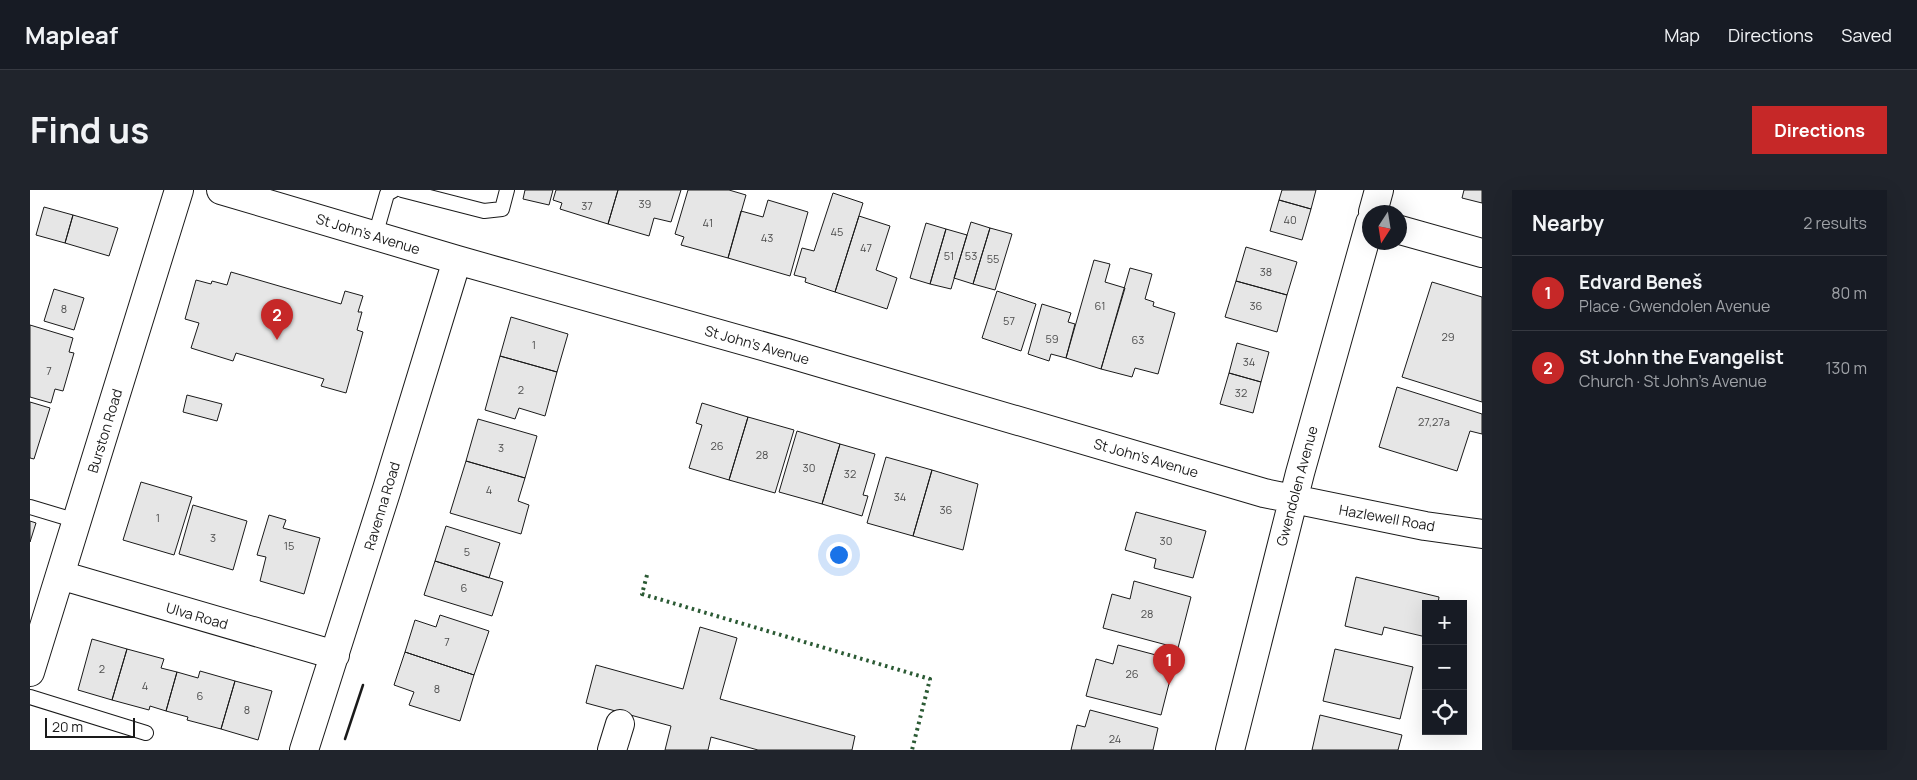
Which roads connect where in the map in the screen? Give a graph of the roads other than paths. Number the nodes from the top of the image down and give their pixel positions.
1 (179, 190) edge
2 (221, 190) edge
3 (394, 190) edge
4 (402, 190) edge
5 (507, 190) edge
6 (1379, 190) edge
7 (1375, 205) edge
8 (1407, 232) edge
9 (374, 236) junction
10 (1362, 250) edge
11 (1482, 253) edge
12 (457, 260) junction
13 (1293, 500) junction
14 (30, 507) edge
15 (77, 521) junction
16 (1482, 534) edge
17 (60, 575) junction
18 (335, 655) junction
19 (30, 672) edge
20 (30, 697) edge
21 (620, 724) dead end
22 (146, 732) dead end
23 (311, 748) edge
24 (612, 750) edge
25 (1230, 750) edge

1 - 15 street, Burston Road
2 - 9 street, St John's Avenue
3 - 9 lane
4 - 5 lane
6 - 7 street
8 - 11 street
9 - 12 street, St John's Avenue
10 - 13 street, Gwendolen Avenue
12 - 13 street, St John's Avenue
12 - 18 street, Ravenna Road
13 - 16 street, Hazlewell Road
13 - 25 street, Gwendolen Avenue
14 - 15 lane
15 - 17 street, Burston Road
17 - 18 street, Ulva Road
17 - 19 street, Burston Road
18 - 23 street, Ravenna Road
20 - 22 lane
21 - 24 street

